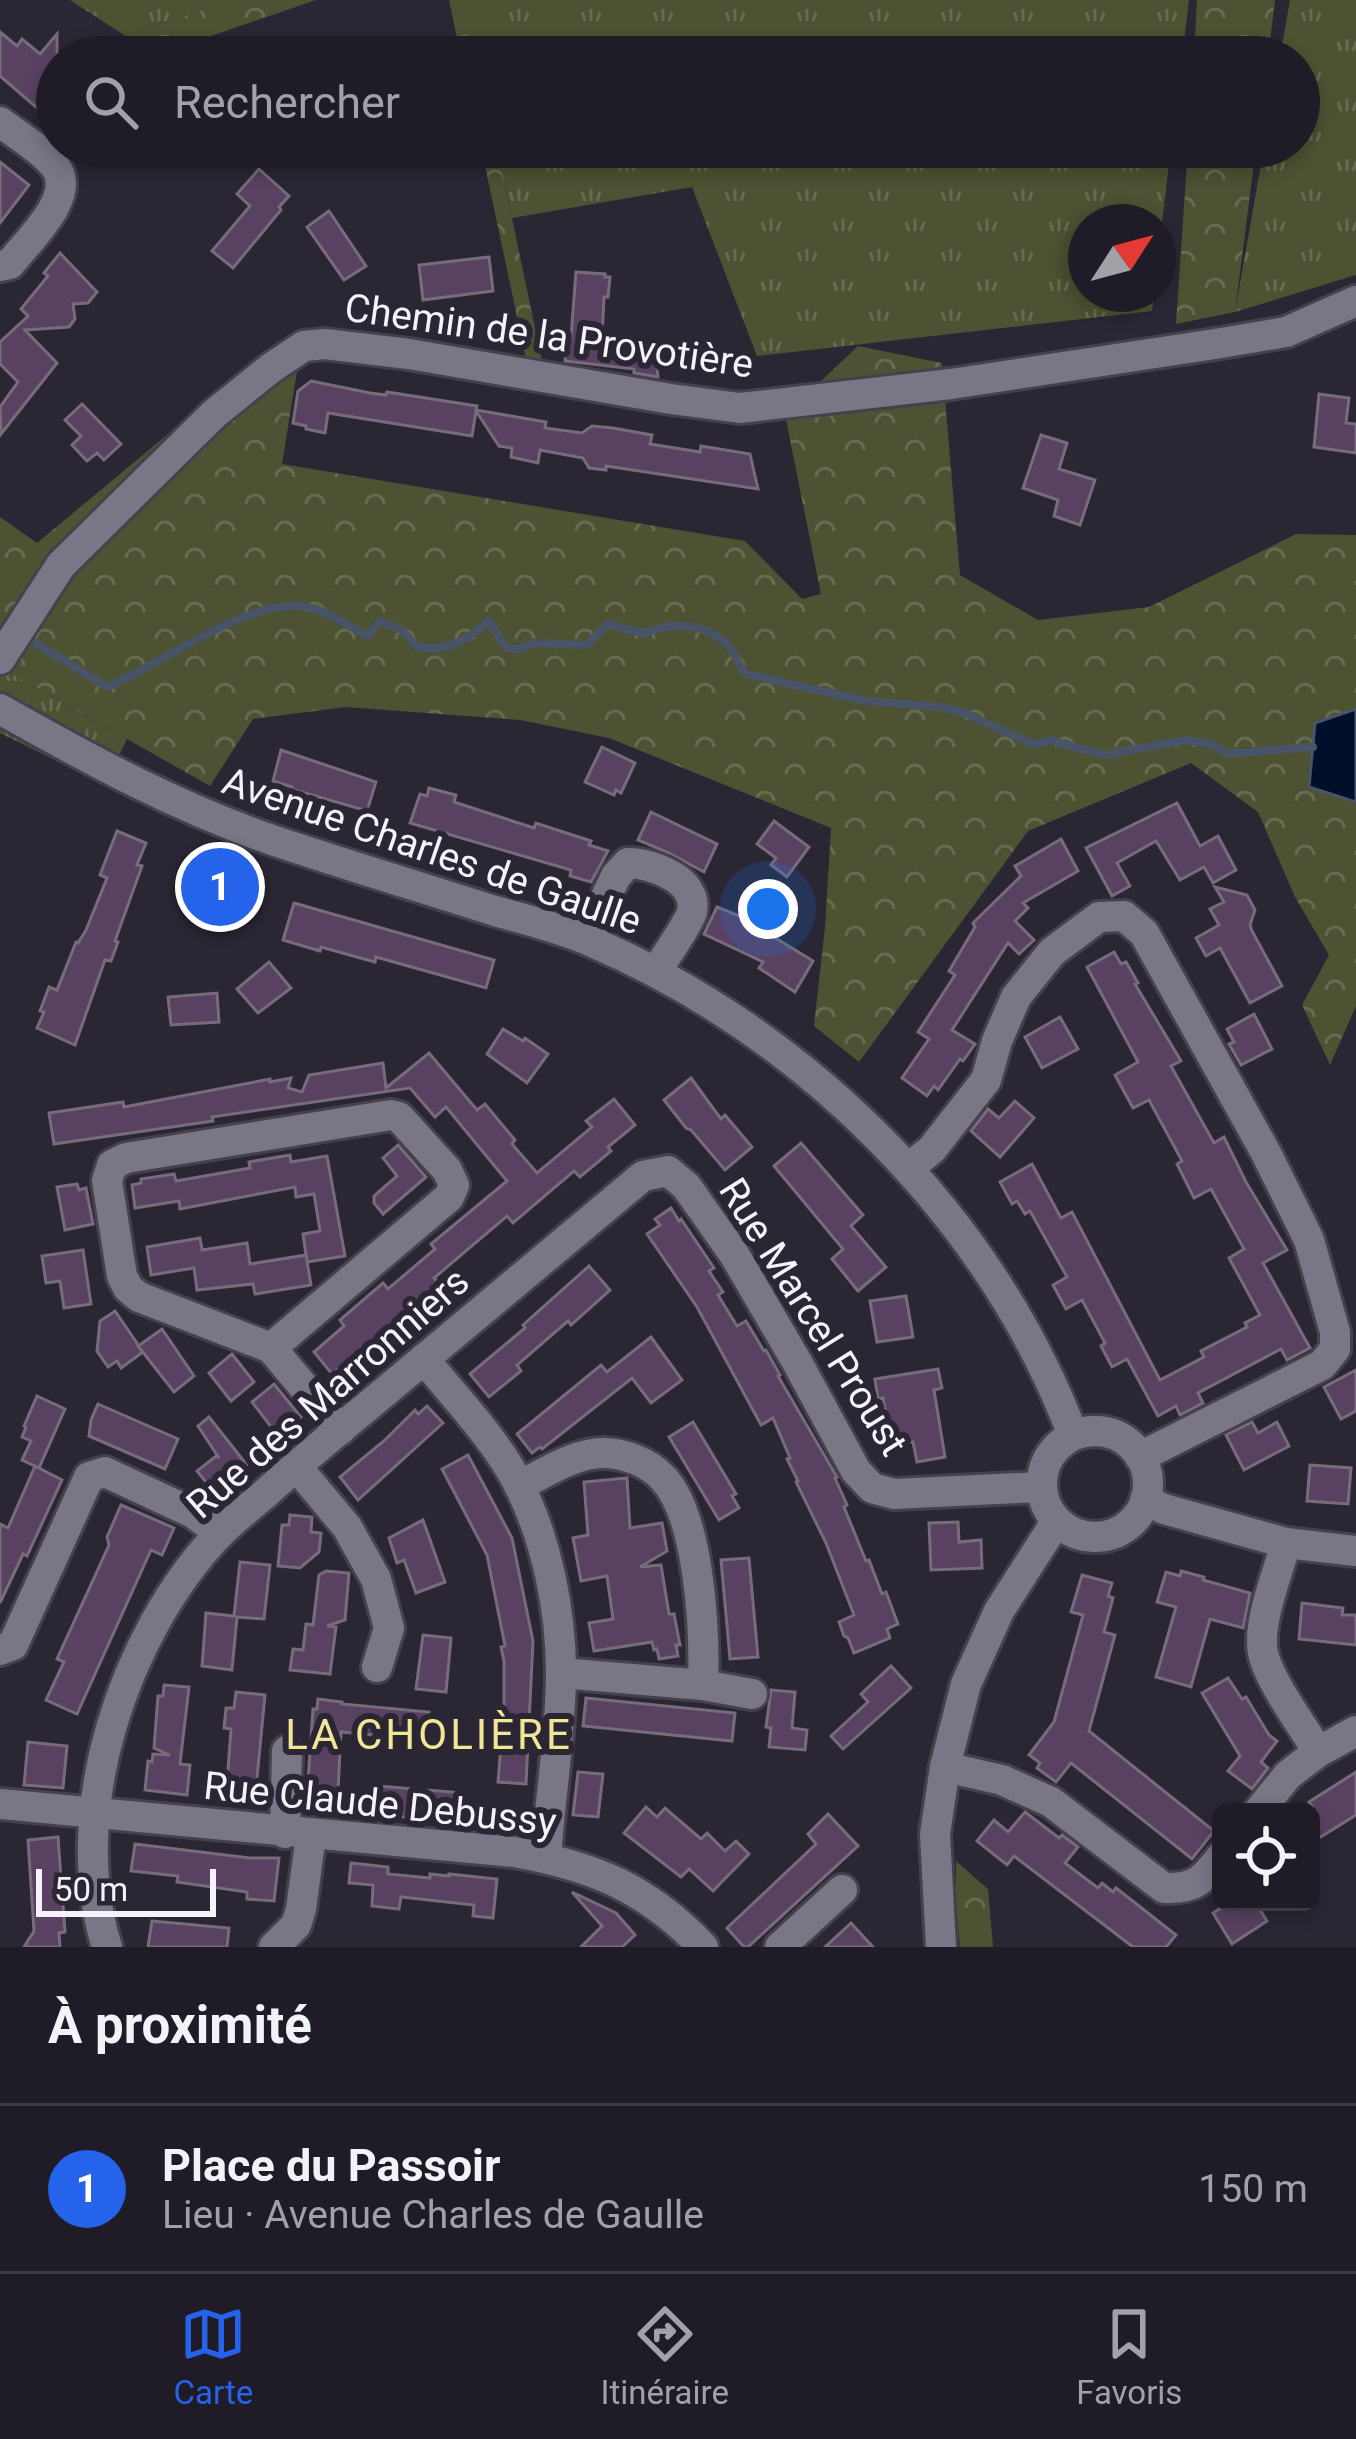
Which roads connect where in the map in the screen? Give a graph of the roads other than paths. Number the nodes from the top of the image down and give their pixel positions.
1 (0, 122) edge
2 (36, 150) edge
3 (56, 168) edge
4 (0, 266) edge
5 (1356, 302) edge
6 (0, 659) edge
7 (0, 709) edge
8 (586, 939) junction
9 (656, 972) junction
10 (908, 1169) junction
11 (668, 1171) joint
12 (271, 1348) junction
13 (424, 1359) junction
14 (340, 1430) junction
15 (1073, 1436) junction
16 (1140, 1457) junction
17 (296, 1466) junction
18 (519, 1486) junction
19 (1041, 1487) junction
20 (1145, 1500) junction
21 (1057, 1522) junction
22 (220, 1533) junction
23 (1286, 1543) junction
24 (1356, 1552) edge
25 (0, 1650) edge
26 (376, 1666) dead end
27 (561, 1673) junction
28 (703, 1685) junction
29 (752, 1694) dead end
30 (1356, 1731) edge
31 (287, 1751) dead end
32 (1318, 1752) junction
33 (945, 1767) junction
34 (1265, 1803) edge
35 (0, 1804) edge
36 (95, 1812) junction
37 (298, 1834) junction
38 (546, 1858) junction
39 (1212, 1868) edge
40 (842, 1890) dead end
41 (693, 1936) edge
42 (107, 1947) edge
43 (274, 1947) edge
44 (657, 1947) edge
45 (781, 1947) edge
46 (940, 1947) edge

1 - 2 street
3 - 4 street
5 - 6 street, Chemin de la Provotière
7 - 8 street, Avenue Charles de Gaulle
8 - 9 street, Avenue Charles de Gaulle
8 - 9 street
9 - 10 street, Avenue Charles de Gaulle
10 - 15 street, Avenue Charles de Gaulle
10 - 16 street
11 - 13 street, Rue des Marronniers
11 - 19 street, Rue Marcel Proust
12 - 12 street
12 - 14 street
13 - 14 street, Rue des Marronniers
13 - 18 street
14 - 17 street, Rue des Marronniers
15 - 16 street
15 - 19 street
16 - 20 street
17 - 22 street, Rue des Marronniers
17 - 26 street
18 - 27 street
18 - 28 street
19 - 21 street
20 - 21 street
20 - 23 street
21 - 33 street
22 - 25 street
22 - 36 street, Rue des Marronniers
23 - 24 street
23 - 32 street
27 - 28 street
27 - 38 street
28 - 29 street
30 - 32 street
31 - 37 street
32 - 34 street
33 - 39 street
33 - 46 street
35 - 36 street, Rue Claude Debussy
36 - 37 street, Rue Claude Debussy
36 - 42 street, Rue des Marronniers
37 - 38 street, Rue Claude Debussy
37 - 43 street
38 - 41 street, Rue Claude Debussy
40 - 45 street
41 - 44 street

